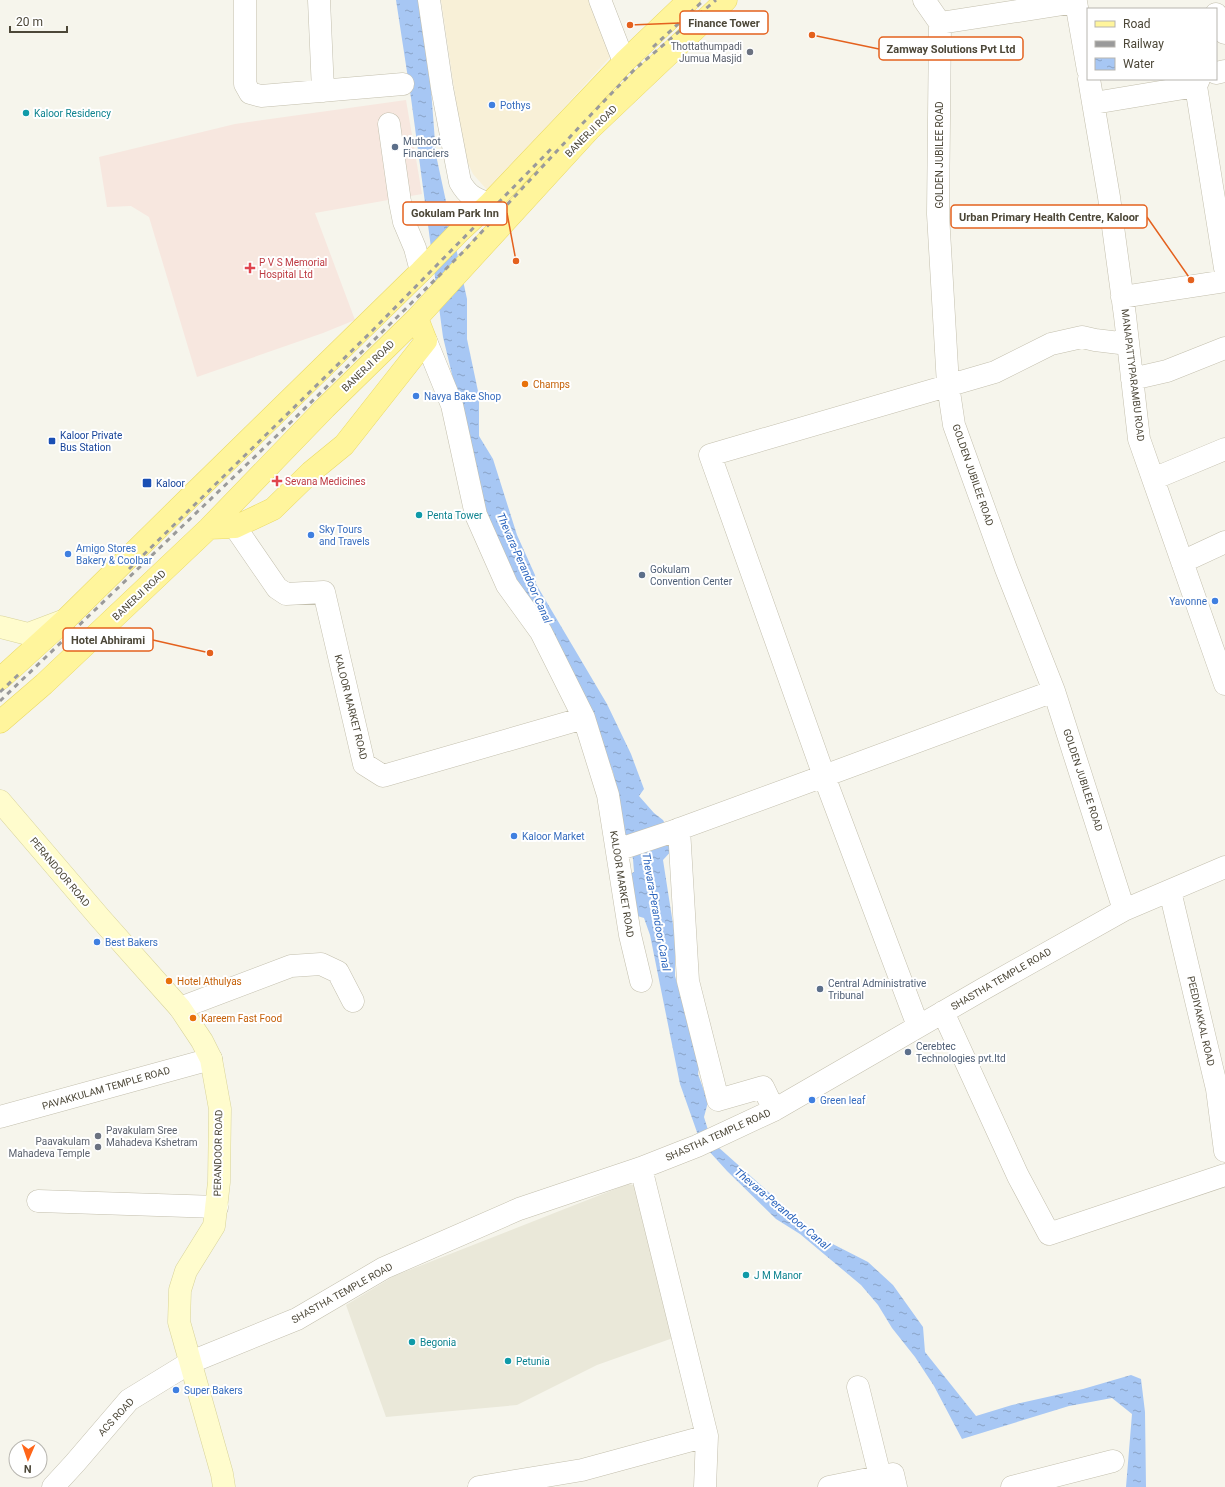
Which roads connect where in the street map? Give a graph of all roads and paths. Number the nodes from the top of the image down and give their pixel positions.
1 (245, 0) edge
2 (319, 0) edge
3 (429, 0) edge
4 (600, 0) edge
5 (689, 0) edge
6 (726, 0) edge
7 (924, 0) edge
8 (1080, 1) edge
9 (1217, 16) edge
10 (940, 23) junction
11 (1225, 33) edge
12 (1087, 61) edge
13 (624, 62) junction
14 (1090, 80) edge
15 (1198, 82) edge
16 (403, 84) dead end
17 (324, 91) junction
18 (1094, 103) junction
19 (389, 124) dead end
20 (489, 204) junction
21 (1225, 268) edge
22 (421, 271) junction
23 (1225, 281) edge
24 (1122, 297) junction
25 (417, 318) junction
26 (426, 341) junction
27 (1128, 344) junction
28 (1225, 348) edge
29 (1132, 379) junction
30 (948, 385) junction
31 (302, 388) junction
32 (325, 408) junction
33 (1225, 449) edge
34 (1153, 479) junction
35 (235, 527) junction
36 (209, 528) junction
37 (1225, 542) edge
38 (1182, 562) junction
39 (65, 620) junction
40 (0, 627) edge
41 (1219, 647) edge
42 (0, 679) edge
43 (1225, 684) edge
44 (1054, 691) junction
45 (584, 718) junction
46 (0, 722) edge
47 (824, 776) junction
48 (1, 798) edge
49 (675, 831) junction
50 (622, 849) junction
51 (1225, 867) edge
52 (1170, 891) junction
53 (1124, 910) junction
54 (641, 981) dead end
55 (353, 1001) dead end
56 (180, 1008) junction
57 (943, 1012) junction
58 (918, 1026) junction
59 (211, 1059) junction
60 (774, 1110) junction
61 (0, 1117) edge
62 (1225, 1151) edge
63 (641, 1168) junction
64 (1225, 1175) edge
65 (38, 1201) dead end
66 (216, 1207) junction
67 (191, 1362) junction
68 (858, 1387) dead end
69 (707, 1436) junction
70 (1114, 1461) dead end
71 (888, 1482) edge
72 (61, 1484) edge
73 (224, 1487) edge
74 (479, 1487) edge
75 (705, 1487) edge
76 (829, 1487) edge
77 (1012, 1487) edge

1 - 17 street
2 - 17 street
3 - 20 street
4 - 13 street
5 - 13 main road
6 - 25 main road, BANERJI ROAD
7 - 10 street
8 - 10 street
8 - 12 street
9 - 11 street
10 - 30 street, GOLDEN JUBILEE ROAD
13 - 20 main road
14 - 18 street, MANAPATTYPARAMBU ROAD
15 - 18 street
15 - 21 street
16 - 17 street
18 - 24 street, MANAPATTYPARAMBU ROAD
19 - 22 street
20 - 22 main road
22 - 31 main road
23 - 24 street
24 - 27 street, MANAPATTYPARAMBU ROAD
25 - 26 main road
25 - 32 main road, BANERJI ROAD
26 - 35 main road
26 - 45 street, KALOOR MARKET ROAD
27 - 29 street, MANAPATTYPARAMBU ROAD
27 - 30 street
28 - 29 street
29 - 34 street, MANAPATTYPARAMBU ROAD
30 - 44 street, GOLDEN JUBILEE ROAD
30 - 47 street
31 - 32 main road
31 - 39 main road
32 - 36 main road, BANERJI ROAD
33 - 34 street
34 - 38 street, MANAPATTYPARAMBU ROAD
35 - 36 main road
35 - 45 street, KALOOR MARKET ROAD
36 - 46 main road, BANERJI ROAD
37 - 38 street
38 - 41 street, MANAPATTYPARAMBU ROAD
39 - 40 main road
39 - 42 main road
41 - 43 street, MANAPATTYPARAMBU ROAD
44 - 47 street
44 - 53 street, GOLDEN JUBILEE ROAD
45 - 50 street, KALOOR MARKET ROAD
47 - 49 street
47 - 58 street
48 - 56 main road, PERANDOOR ROAD
49 - 50 street
49 - 60 street
50 - 54 street, KALOOR MARKET ROAD
51 - 52 street, SHASTHA TEMPLE ROAD
52 - 53 street, SHASTHA TEMPLE ROAD
52 - 62 street, PEEDIYAKKAL ROAD
53 - 57 street, SHASTHA TEMPLE ROAD
55 - 56 street
56 - 59 main road, PERANDOOR ROAD
57 - 58 street, SHASTHA TEMPLE ROAD
57 - 64 street
58 - 60 street, SHASTHA TEMPLE ROAD
59 - 61 street, PAVAKKULAM TEMPLE ROAD
59 - 66 main road, PERANDOOR ROAD
60 - 63 street, SHASTHA TEMPLE ROAD
63 - 67 street, SHASTHA TEMPLE ROAD
63 - 69 street
65 - 66 street
66 - 67 main road, PERANDOOR ROAD
67 - 72 street, ACS ROAD
67 - 73 main road, PERANDOOR ROAD
68 - 71 street
69 - 74 street
69 - 75 street
70 - 77 street
71 - 76 street

